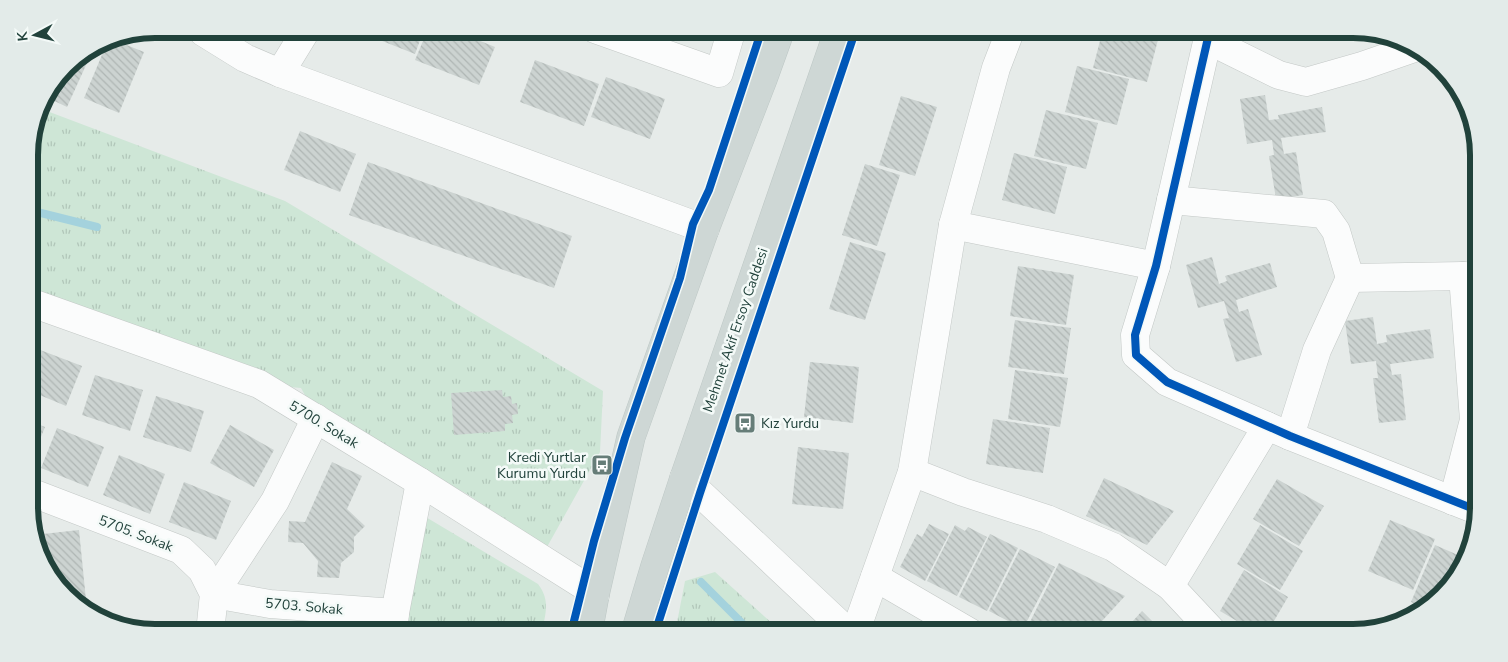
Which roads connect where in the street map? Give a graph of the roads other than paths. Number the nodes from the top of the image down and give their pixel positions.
1 (215, 38) edge
2 (301, 38) edge
3 (620, 38) edge
4 (729, 38) edge
5 (778, 38) edge
6 (836, 38) edge
7 (1007, 38) edge
8 (1208, 38) edge
9 (1214, 38) edge
10 (1407, 50) edge
11 (280, 73) junction
12 (1171, 200) junction
13 (953, 225) junction
14 (705, 229) junction
15 (1156, 266) junction
16 (1470, 276) edge
17 (1350, 278) junction
18 (38, 305) edge
19 (316, 418) junction
20 (1278, 431) junction
21 (1470, 435) edge
22 (912, 472) junction
23 (684, 478) junction
24 (420, 482) junction
25 (38, 495) edge
26 (1453, 501) junction
27 (1470, 508) edge
28 (875, 577) junction
29 (1170, 586) junction
30 (214, 594) junction
31 (595, 595) junction
32 (394, 623) edge
33 (211, 624) edge
34 (590, 624) edge
35 (638, 624) edge
36 (839, 624) edge
37 (858, 624) edge
38 (956, 624) edge
39 (1206, 624) edge

1 - 11 street
2 - 11 street
3 - 4 street
5 - 14 main road
6 - 23 main road, Mehmet Akif Ersoy Caddesi
7 - 13 street
8 - 12 street
9 - 10 street
11 - 14 street
12 - 15 street
12 - 17 street
13 - 15 street
13 - 22 street
14 - 31 main road
15 - 20 street
16 - 17 street
17 - 20 street
18 - 19 street, 5700. Sokak
19 - 24 street, 5700. Sokak
19 - 30 street
20 - 26 street
20 - 29 street
21 - 26 street
22 - 28 street
22 - 29 street
23 - 35 main road, Mehmet Akif Ersoy Caddesi
23 - 36 street
24 - 31 street, 5700. Sokak
24 - 32 street, 5703. Sokak
25 - 30 street, 5705. Sokak
26 - 27 street
28 - 37 street
28 - 38 street
29 - 39 street
30 - 32 street, 5703. Sokak
30 - 33 street
31 - 34 main road

